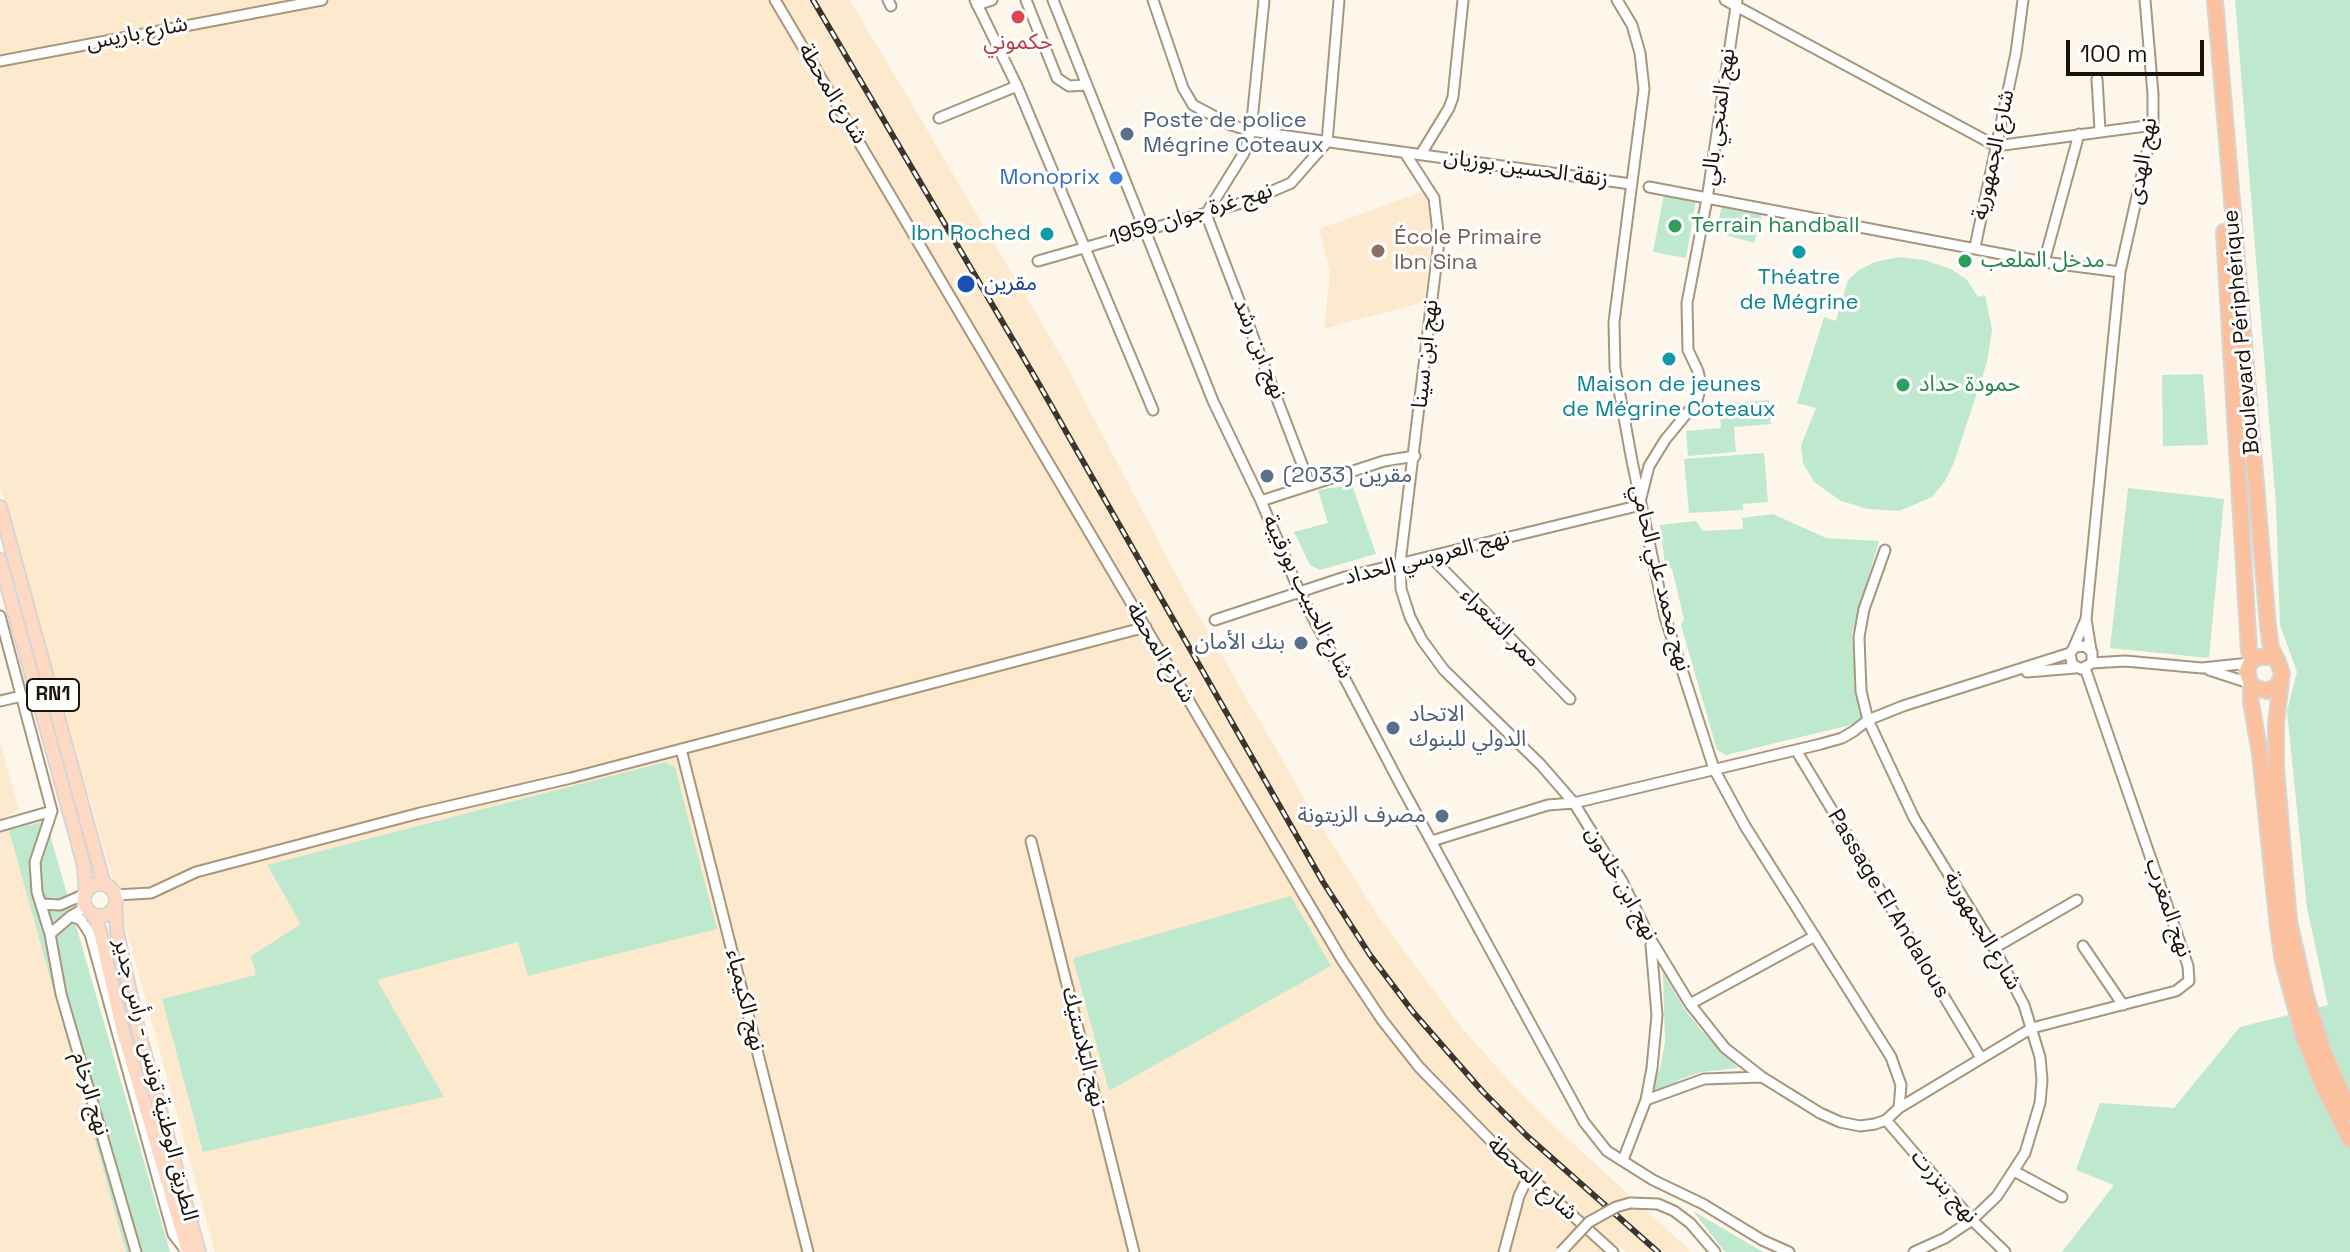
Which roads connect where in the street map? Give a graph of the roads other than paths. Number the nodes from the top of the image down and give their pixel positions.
1 (322, 0) edge
2 (775, 0) edge
3 (992, 0) edge
4 (1026, 0) edge
5 (1053, 0) edge
6 (1153, 0) edge
7 (1264, 0) edge
8 (1339, 0) edge
9 (1463, 0) edge
10 (1617, 0) edge
11 (2023, 0) edge
12 (2145, 0) edge
13 (2208, 0) edge
14 (2215, 0) edge
15 (976, 2) edge
16 (1732, 2) edge
17 (0, 61) edge
18 (2097, 79) dead end
19 (1087, 85) junction
20 (1017, 86) junction
21 (939, 118) dead end
22 (2153, 125) junction
23 (2100, 130) junction
24 (1251, 131) junction
25 (2079, 134) junction
26 (1327, 142) junction
27 (1996, 146) junction
28 (1405, 153) junction
29 (1421, 154) junction
30 (1631, 184) junction
31 (1649, 187) dead end
32 (1707, 199) junction
33 (1206, 214) junction
34 (1147, 232) junction
35 (1085, 247) junction
36 (1975, 247) junction
37 (1038, 261) dead end
38 (2044, 262) junction
39 (2120, 272) junction
40 (1153, 410) dead end
41 (1415, 456) junction
42 (1310, 485) junction
43 (1261, 501) junction
44 (1641, 503) junction
45 (0, 507) edge
46 (1885, 550) dead end
47 (1431, 557) junction
48 (0, 560) edge
49 (1400, 563) junction
50 (1300, 593) junction
51 (0, 616) edge
52 (2086, 619) junction
53 (1215, 620) dead end
54 (1146, 627) junction
55 (2072, 651) junction
56 (2087, 660) junction
57 (2251, 661) junction
58 (2278, 662) junction
59 (2202, 668) junction
60 (2012, 673) junction
61 (2281, 679) junction
62 (2250, 684) junction
63 (22, 696) junction
64 (1570, 699) dead end
65 (0, 701) edge
66 (1868, 720) junction
67 (681, 749) junction
68 (1796, 750) junction
69 (1714, 769) junction
70 (1574, 803) junction
71 (52, 811) junction
72 (0, 826) edge
73 (1031, 841) dead end
74 (1432, 841) junction
75 (104, 884) junction
76 (2077, 900) dead end
77 (115, 901) junction
78 (88, 902) junction
79 (41, 904) junction
80 (71, 916) junction
81 (50, 934) junction
82 (1815, 936) junction
83 (1650, 938) junction
84 (2083, 946) dead end
85 (1994, 948) junction
86 (1690, 1004) junction
87 (2123, 1005) junction
88 (2032, 1028) junction
89 (1981, 1058) junction
90 (1762, 1077) junction
91 (1646, 1100) junction
92 (1899, 1108) junction
93 (2350, 1112) edge
94 (1886, 1120) junction
95 (2350, 1140) edge
96 (1623, 1160) junction
97 (2014, 1171) junction
98 (1528, 1177) junction
99 (2062, 1197) dead end
100 (1972, 1220) junction
101 (1601, 1241) junction
102 (136, 1252) edge
103 (187, 1252) edge
104 (199, 1252) edge
105 (808, 1252) edge
106 (1134, 1252) edge
107 (1504, 1252) edge
108 (1561, 1252) edge
109 (1599, 1252) edge
110 (1613, 1252) edge
111 (1715, 1252) edge
112 (1789, 1252) edge
113 (1914, 1252) edge
114 (2005, 1252) edge

1 - 17 street, شارع باريس
2 - 54 street, شارع المحطة
3 - 15 street
4 - 19 street
5 - 19 street, شارع الحبيب بورقيبة
6 - 24 street, زنقة الحسين بوزيان
7 - 24 street
8 - 26 street
9 - 29 street
10 - 30 street, نهج محمد علي الحامي
11 - 27 street, شارع الجمهورية
12 - 22 street, نهج الهدى
13 - 57 highway, Boulevard Périphérique
14 - 58 highway, Boulevard Périphérique
15 - 20 street
16 - 27 street
16 - 32 street, نهج المنجي بالي
18 - 23 street
19 - 34 street, شارع الحبيب بورقيبة
20 - 21 street
20 - 35 street
22 - 23 street
22 - 39 street, نهج الهدى
23 - 25 street
24 - 26 street, زنقة الحسين بوزيان
24 - 33 street
25 - 27 street
25 - 38 street
26 - 28 street, زنقة الحسين بوزيان
26 - 33 street, نهج غرة جوان 1959
27 - 36 street, شارع الجمهورية
28 - 29 street, زنقة الحسين بوزيان
28 - 41 street, نهج ابن سينا
29 - 30 street, زنقة الحسين بوزيان
30 - 44 street, نهج محمد علي الحامي
31 - 32 street
32 - 36 street
32 - 44 street, نهج المنجي بالي
33 - 34 street, نهج غرة جوان 1959
33 - 42 street, نهج ابن رشد
34 - 35 street, نهج غرة جوان 1959
34 - 43 street, شارع الحبيب بورقيبة
35 - 37 street, نهج غرة جوان 1959
35 - 40 street
36 - 38 street, شارع الجمهورية
38 - 39 street, شارع الجمهورية
39 - 52 street
41 - 42 street
41 - 49 street, نهج ابن سينا
42 - 43 street
43 - 50 street, شارع الحبيب بورقيبة
44 - 47 street, نهج العروسي الحداد
44 - 69 street, نهج محمد علي الحامي
45 - 75 main road, RN1
46 - 66 street, شارع الجمهورية
47 - 49 street, نهج العروسي الحداد
47 - 64 street, ممر الشعراء
48 - 78 main road, الطريق الوطنية تونس - رأس جدير / RN1
49 - 50 street, نهج العروسي الحداد
49 - 70 street, نهج ابن خلدون
50 - 53 street, نهج العروسي الحداد
50 - 74 street, شارع الحبيب بورقيبة
51 - 63 street
52 - 55 street
52 - 56 street
54 - 67 street
54 - 98 street, شارع المحطة
55 - 56 street
55 - 56 street
55 - 60 street
56 - 59 street
56 - 60 street
56 - 87 street, نهج المغرب
57 - 58 highway
57 - 59 street
57 - 62 highway
58 - 61 highway
59 - 62 street
60 - 66 street
61 - 62 highway
61 - 93 highway
62 - 95 highway
63 - 65 street
63 - 71 street
66 - 68 street
66 - 85 street, شارع الجمهورية
67 - 77 street
67 - 105 street, نهج الكيمياء
68 - 69 street
68 - 89 street, Passage El Andalous
69 - 70 street
69 - 82 street, نهج محمد علي الحامي
70 - 74 street
70 - 83 street, نهج ابن خلدون
71 - 72 street
71 - 79 street, نهج الرخام
73 - 106 street, نهج البلاستيك
74 - 96 street, شارع الحبيب بورقيبة
75 - 77 main road
75 - 78 main road
76 - 85 street
77 - 78 main road
77 - 104 main road, الطريق الوطنية تونس - رأس جدير
78 - 79 street
78 - 80 street
78 - 103 main road, الطريق الوطنية تونس - رأس جدير / RN1
79 - 81 street, نهج الرخام
80 - 81 street
80 - 103 street
81 - 102 street, نهج الرخام
82 - 86 street
82 - 92 street, نهج محمد علي الحامي
83 - 86 street, نهج ابن خلدون
83 - 91 street
84 - 87 street
85 - 88 street, شارع الجمهورية
86 - 90 street, نهج ابن خلدون
87 - 88 street, نهج المغرب
88 - 89 street, نهج المغرب
88 - 97 street, شارع الجمهورية
89 - 92 street, نهج المغرب
90 - 91 street
90 - 94 street, نهج ابن خلدون
91 - 96 street
92 - 94 street
94 - 100 street, نهج بنزرت
96 - 112 street
97 - 99 street
97 - 100 street, شارع الجمهورية
98 - 101 street, شارع المحطة
98 - 107 street
100 - 113 street, شارع الجمهورية
100 - 114 street, نهج بنزرت
101 - 109 street
101 - 110 street, شارع المحطة
108 - 111 street, bridge

